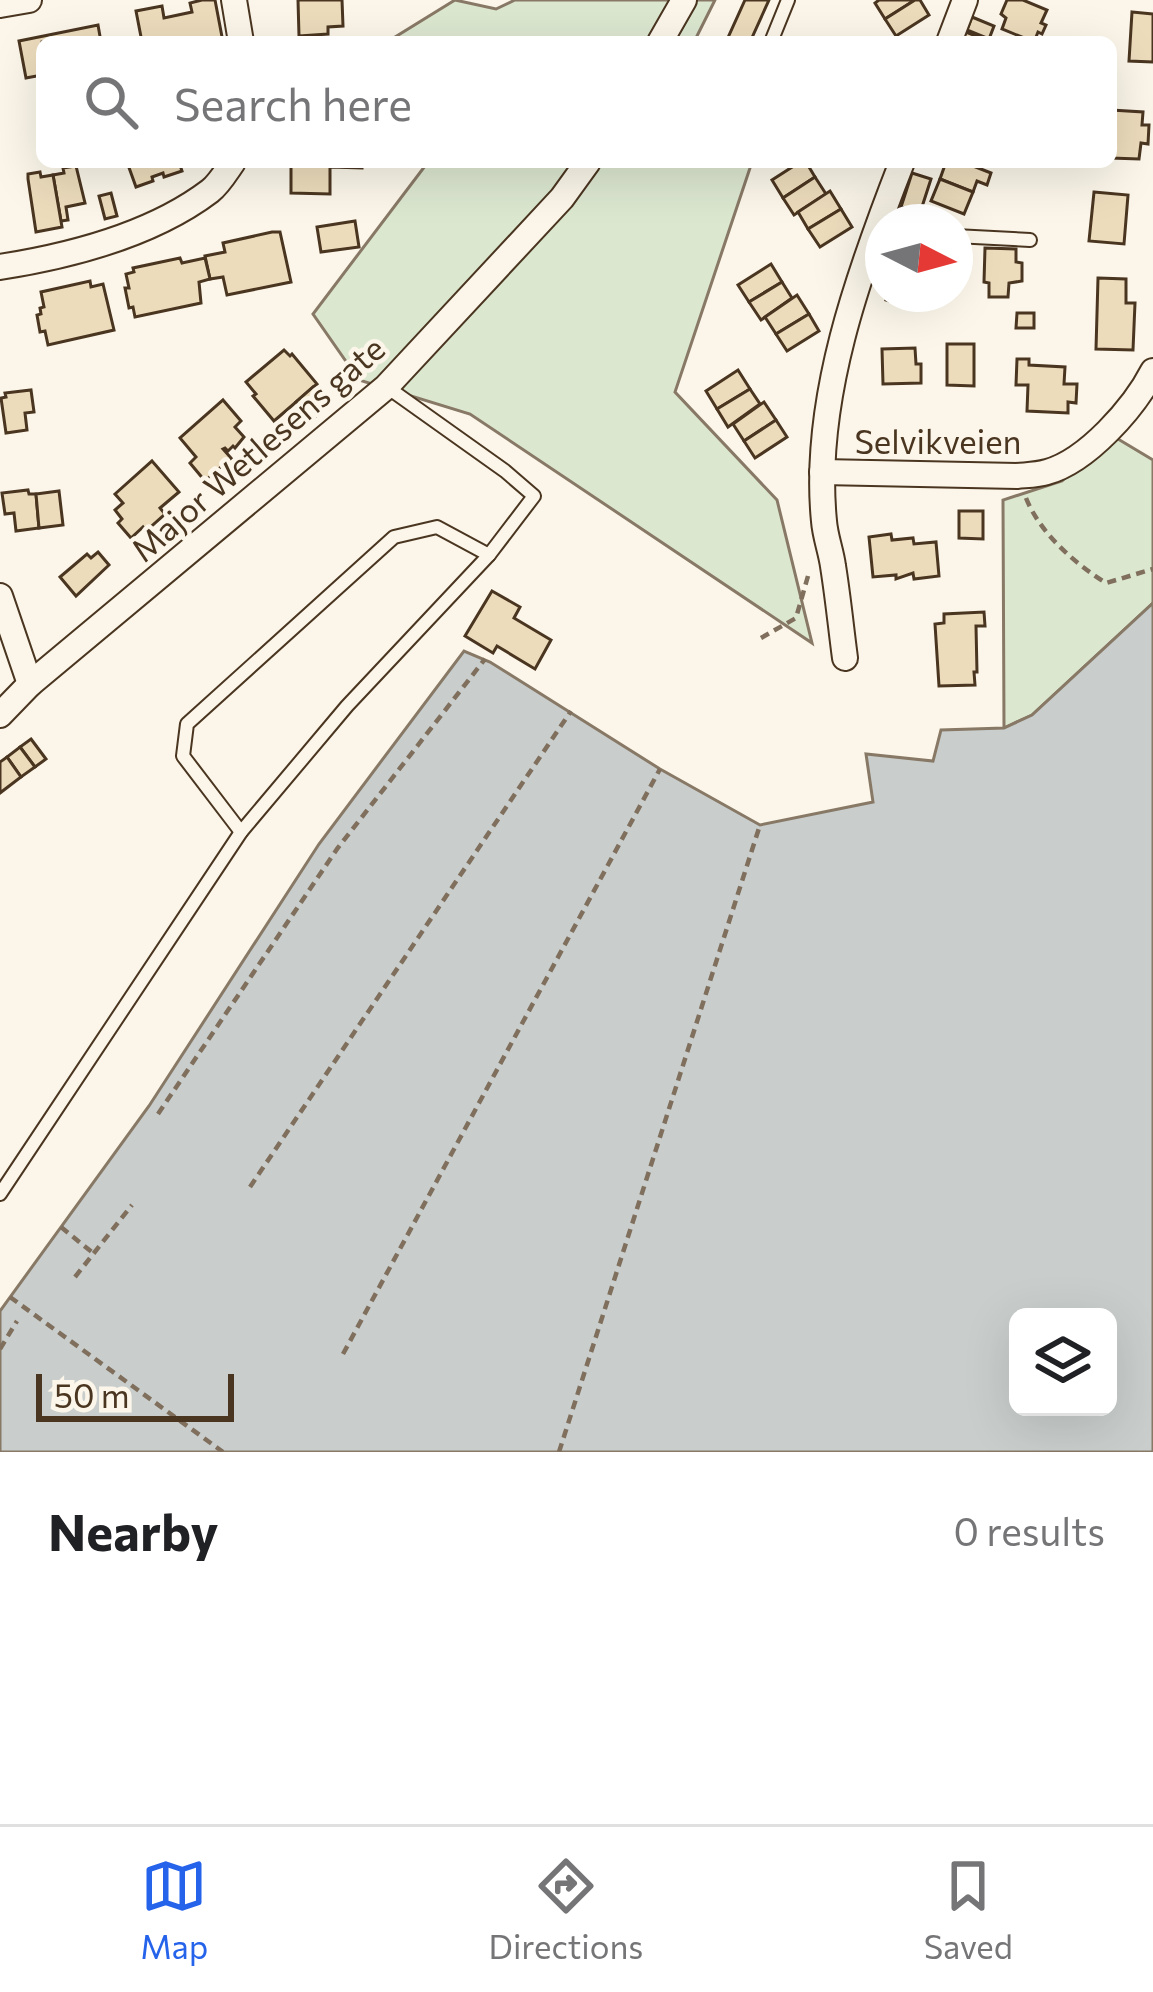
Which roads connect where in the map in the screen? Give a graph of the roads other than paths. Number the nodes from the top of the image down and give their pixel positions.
1 (28, 0) edge
2 (234, 0) edge
3 (684, 0) edge
4 (788, 0) edge
5 (965, 0) edge
6 (0, 5) edge
7 (240, 36) edge
8 (663, 36) edge
9 (773, 36) edge
10 (951, 36) edge
11 (228, 168) edge
12 (584, 168) edge
13 (900, 168) edge
14 (888, 204) edge
15 (973, 237) edge
16 (1030, 240) dead end
17 (0, 267) edge
18 (865, 270) edge
19 (1153, 371) edge
20 (386, 387) junction
21 (822, 472) junction
22 (489, 555) junction
23 (0, 596) edge
24 (845, 658) dead end
25 (30, 684) junction
26 (0, 715) edge
27 (241, 832) junction
28 (0, 1194) edge

1 - 6 street
2 - 7 street
3 - 8 street
4 - 9 lane
5 - 10 street
11 - 17 street
12 - 20 street, Major Wetlesens gate
13 - 14 street, Selvikveien
15 - 16 lane
18 - 21 street, Selvikveien
19 - 21 street, Selvikveien
20 - 22 lane
20 - 25 street, Major Wetlesens gate
21 - 24 street, Selvikveien
22 - 27 lane
22 - 27 lane
23 - 25 street
25 - 26 street, Major Wetlesens gate
27 - 28 lane

